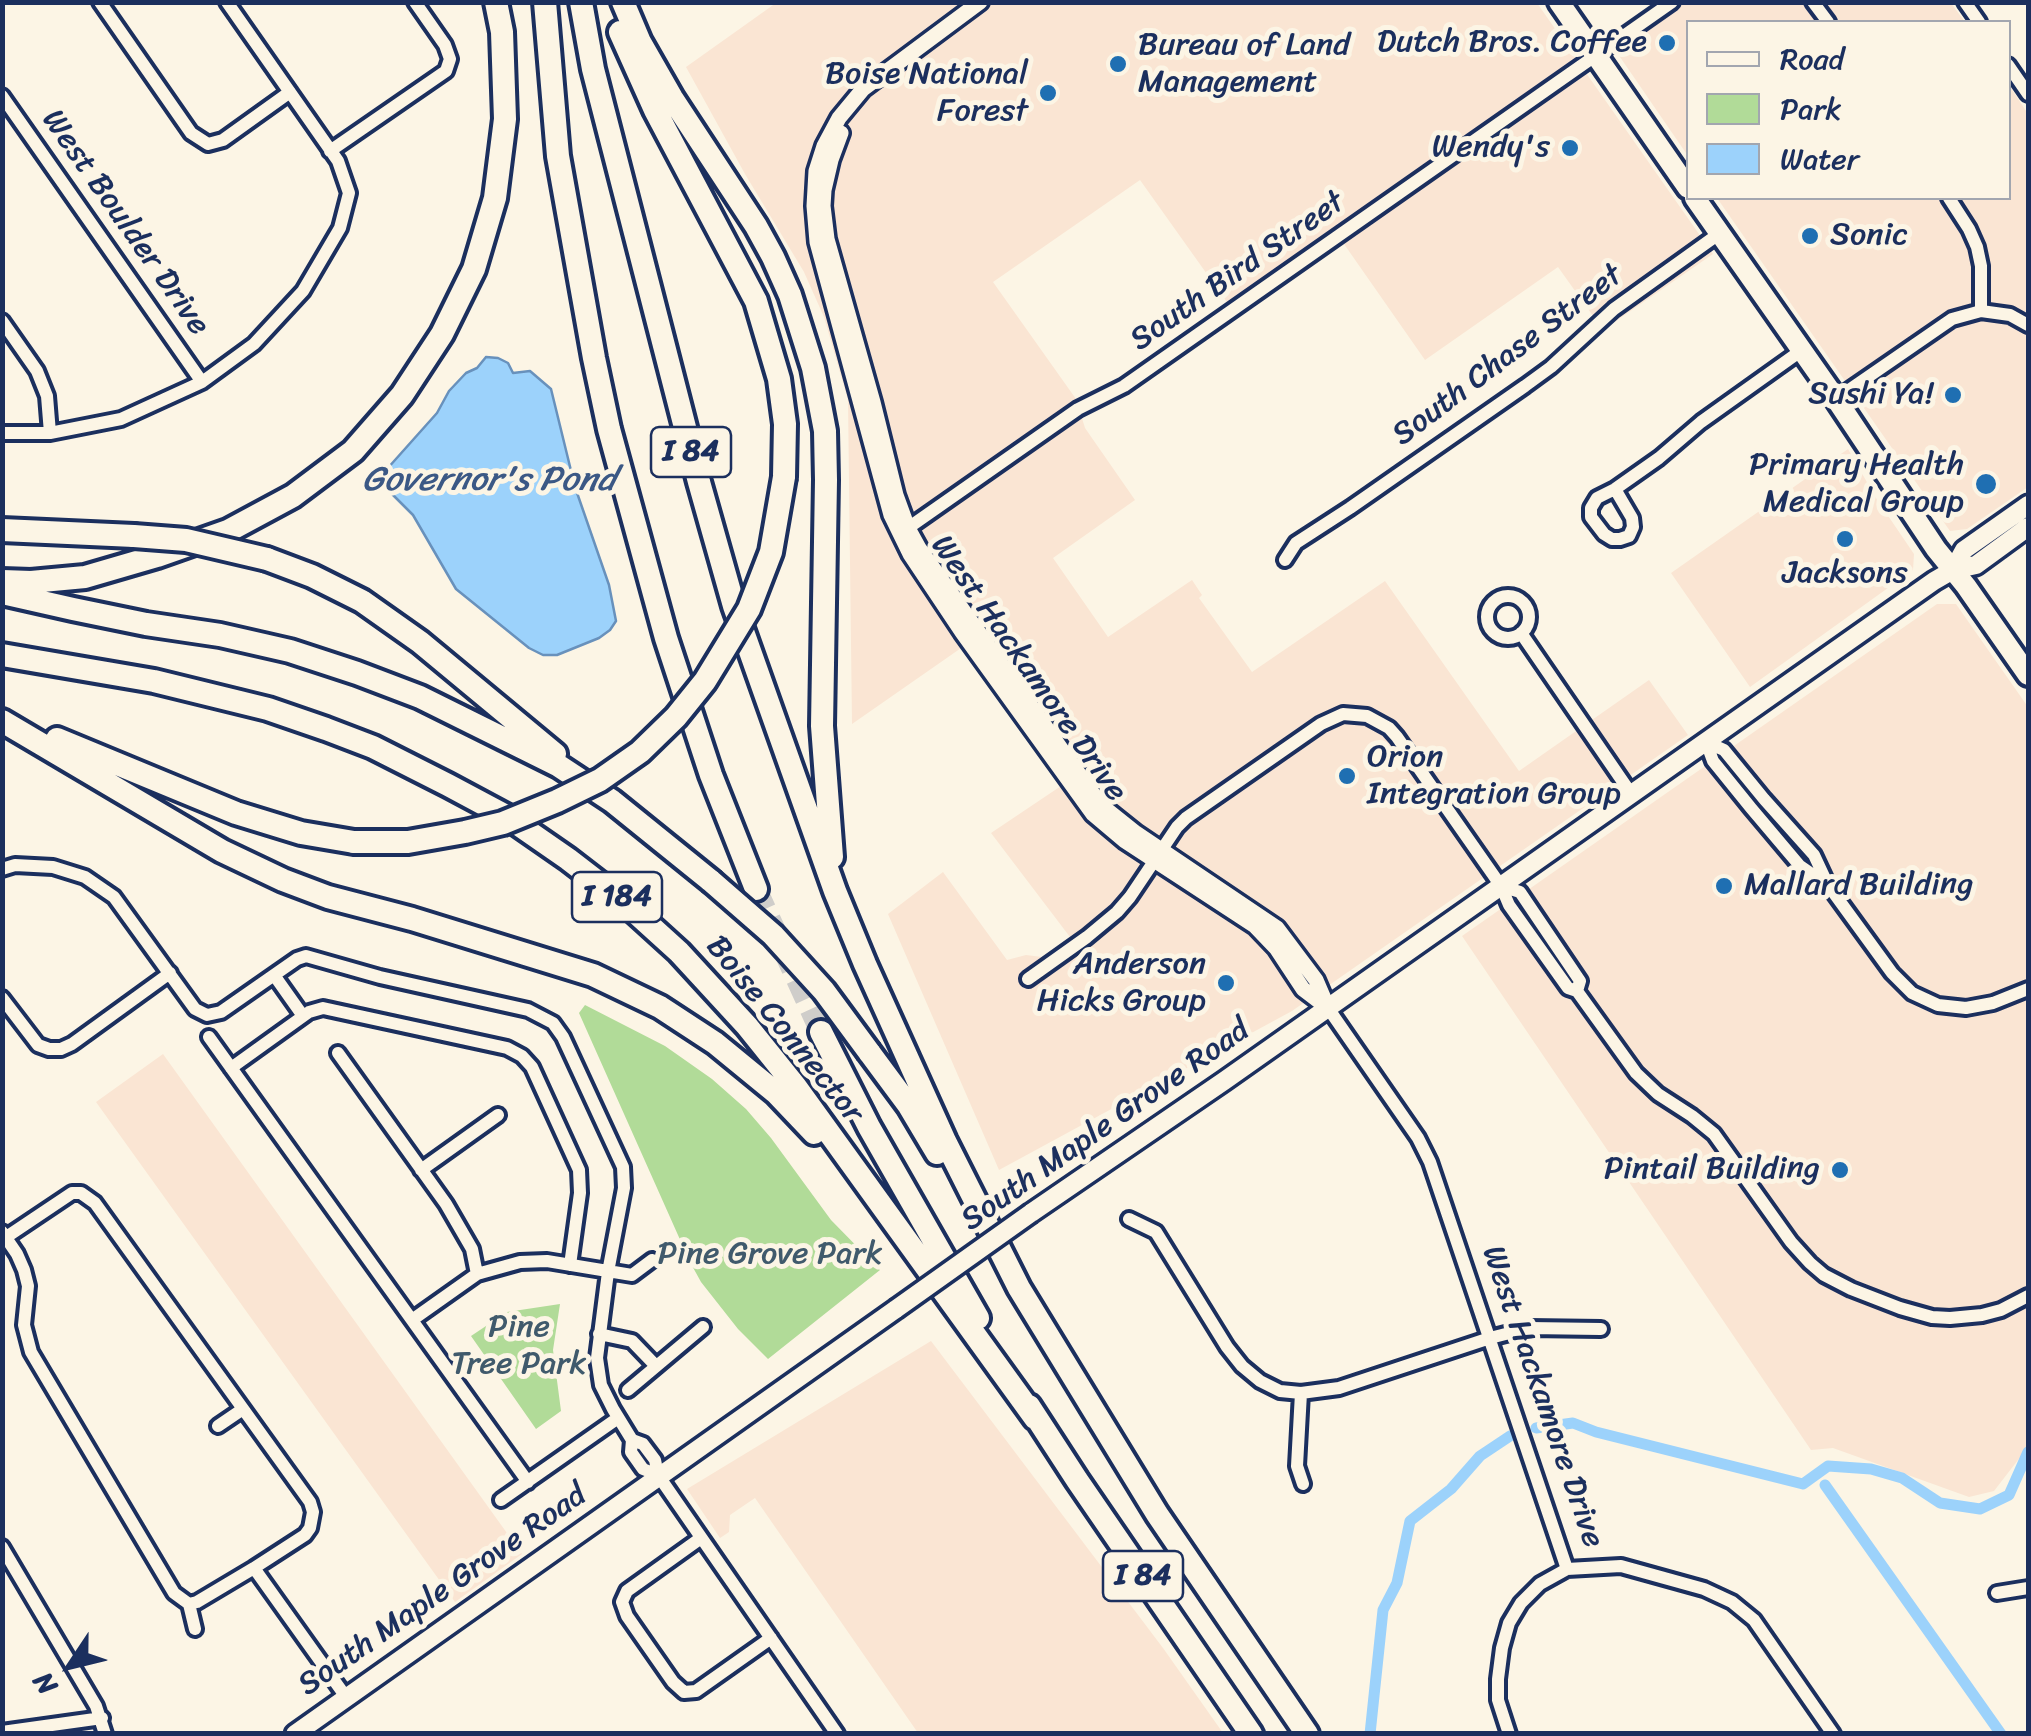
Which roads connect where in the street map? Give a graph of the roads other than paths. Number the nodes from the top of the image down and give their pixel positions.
1 (100, 2) edge
2 (227, 2) edge
3 (415, 2) edge
4 (496, 2) edge
5 (531, 2) edge
6 (546, 2) edge
7 (582, 2) edge
8 (610, 2) edge
9 (623, 2) edge
10 (980, 2) edge
11 (995, 2) edge
12 (1559, 2) edge
13 (1672, 2) edge
14 (934, 41) junction
15 (1596, 55) junction
16 (2011, 69) edge
17 (290, 92) junction
18 (2028, 94) edge
19 (2, 96) edge
20 (330, 150) junction
21 (558, 156) junction
22 (1686, 185) edge
23 (1696, 200) edge
24 (1950, 200) edge
25 (1720, 234) junction
26 (1982, 311) junction
27 (2, 321) edge
28 (2028, 325) edge
29 (1802, 350) junction
30 (202, 382) junction
31 (1836, 399) junction
32 (868, 404) junction
33 (2, 433) edge
34 (50, 433) junction
35 (1615, 489) dead end
36 (2028, 505) edge
37 (2028, 527) edge
38 (908, 528) junction
39 (2, 530) edge
40 (157, 556) junction
41 (1285, 560) dead end
42 (2, 568) edge
43 (1953, 570) junction
44 (2, 580) edge
45 (2, 593) edge
46 (1521, 633) dead end
47 (2, 655) edge
48 (2028, 675) edge
49 (2, 719) edge
50 (1706, 742) junction
51 (1632, 795) junction
52 (612, 801) junction
53 (1159, 855) junction
54 (2, 869) edge
55 (1502, 886) junction
56 (756, 888) tunnel mouth
57 (835, 891) junction
58 (170, 973) junction
59 (274, 975) junction
60 (1028, 979) dead end
61 (2028, 989) edge
62 (2, 998) edge
63 (1328, 1008) junction
64 (303, 1016) junction
65 (821, 1032) tunnel mouth
66 (209, 1037) dead end
67 (338, 1054) dead end
68 (231, 1068) junction
69 (498, 1115) dead end
70 (422, 1170) junction
71 (873, 1196) junction
72 (1129, 1219) dead end
73 (4, 1236) edge
74 (652, 1260) dead end
75 (570, 1264) junction
76 (608, 1272) junction
77 (477, 1274) junction
78 (1019, 1288) junction
79 (2028, 1296) edge
80 (412, 1320) junction
81 (703, 1327) dead end
82 (1602, 1328) dead end
83 (599, 1334) junction
84 (1490, 1338) junction
85 (656, 1366) junction
86 (628, 1390) dead end
87 (1301, 1392) junction
88 (243, 1408) junction
89 (618, 1418) junction
90 (1036, 1418) junction
91 (218, 1426) dead end
92 (658, 1475) junction
93 (528, 1482) junction
94 (1303, 1484) dead end
95 (501, 1500) dead end
96 (701, 1538) junction
97 (2, 1547) edge
98 (254, 1568) junction
99 (1566, 1568) junction
100 (2028, 1588) edge
101 (1997, 1593) dead end
102 (189, 1604) junction
103 (195, 1628) dead end
104 (771, 1638) junction
105 (346, 1697) junction
106 (102, 1718) junction
107 (307, 1730) edge
108 (2, 1732) edge
109 (106, 1734) edge
110 (837, 1734) edge
111 (1251, 1734) edge
112 (1307, 1734) edge
113 (1509, 1734) edge
114 (1833, 1734) edge

1 - 17 street
2 - 17 street
3 - 20 street
4 - 40 highway
5 - 21 highway
6 - 21 highway, I 84
7 - 57 highway, I 84
8 - 49 highway, bridge
9 - 57 highway
10 - 14 street
11 - 14 street
12 - 15 main road
13 - 15 street, South Bird Street
14 - 32 street, West Hackamore Drive
15 - 22 main road
15 - 38 street, South Bird Street
16 - 18 street
17 - 20 street
19 - 30 street, West Boulder Drive
20 - 30 street
21 - 56 highway, I 84
23 - 25 main road
24 - 26 street
25 - 29 main road
25 - 41 street, South Chase Street
26 - 28 street
26 - 31 street
27 - 34 street
29 - 31 main road
29 - 35 street
30 - 34 street
31 - 43 main road
32 - 38 street, West Hackamore Drive
32 - 53 street, West Hackamore Drive
33 - 34 street
36 - 43 main road, South Maple Grove Road
37 - 43 main road, South Maple Grove Road
38 - 53 street, West Hackamore Drive
39 - 52 highway, bridge
40 - 42 highway
40 - 44 highway
43 - 48 main road
43 - 50 main road, South Maple Grove Road
45 - 52 highway, Boise Connector / I 184
46 - 51 street
47 - 71 highway, Boise Connector / I 184
49 - 71 highway
50 - 51 main road, South Maple Grove Road
50 - 61 street
51 - 55 main road, South Maple Grove Road
52 - 78 highway, Boise Connector / I 184, bridge
53 - 55 street
53 - 60 street
53 - 63 street, West Hackamore Drive
54 - 58 street
55 - 63 main road, South Maple Grove Road
55 - 79 street
57 - 78 highway, I 84
58 - 59 street
58 - 62 street
59 - 64 street
59 - 76 street
63 - 84 street, West Hackamore Drive
63 - 92 main road, South Maple Grove Road, bridge
64 - 68 street
64 - 75 street
65 - 90 highway, I 84
66 - 68 street
67 - 70 street
68 - 80 street
69 - 70 street
70 - 77 street
71 - 90 highway, Boise Connector / I 184
72 - 87 street
73 - 88 street
73 - 102 street
74 - 76 street
75 - 76 street
75 - 77 street
76 - 83 street
77 - 80 street
78 - 112 highway, I 84
80 - 93 street
81 - 85 street
82 - 84 street
83 - 85 street
83 - 89 street
84 - 87 street
84 - 99 street, West Hackamore Drive
85 - 86 street
87 - 94 street
88 - 91 street
88 - 98 street
89 - 92 street
89 - 93 street
90 - 111 highway, I 84
92 - 96 street
92 - 105 main road, South Maple Grove Road
93 - 95 street
96 - 104 street
96 - 104 street
97 - 106 street
98 - 102 street
98 - 105 street
99 - 113 street
99 - 114 street, West Hackamore Drive
100 - 101 street
102 - 103 street
104 - 110 street
105 - 107 main road, South Maple Grove Road
106 - 108 street
106 - 109 street

